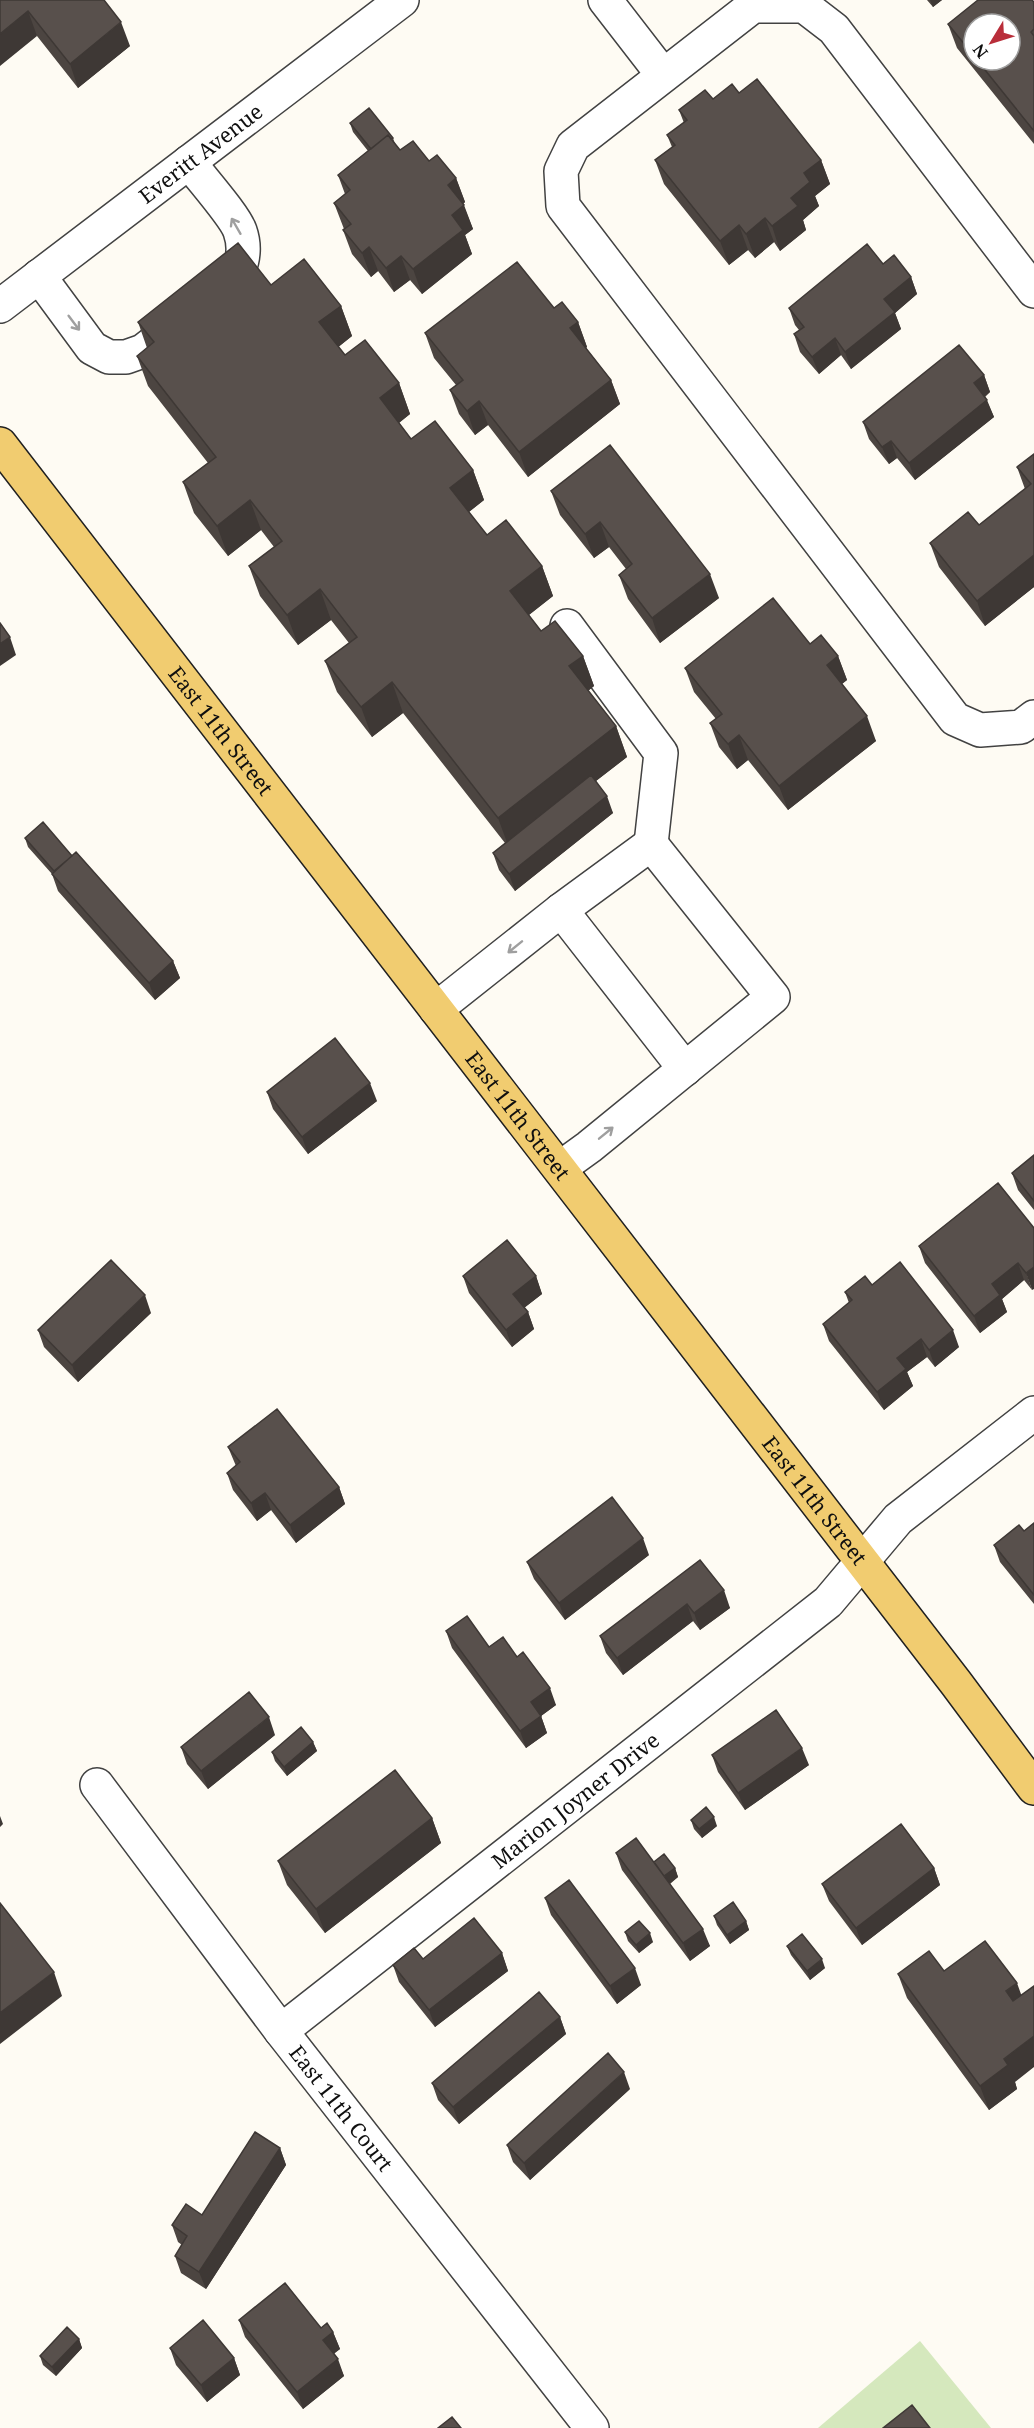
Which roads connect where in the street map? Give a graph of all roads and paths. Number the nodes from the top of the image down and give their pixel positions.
1 (402, 0) edge
2 (605, 0) edge
3 (663, 75) junction
4 (189, 162) junction
5 (39, 276) junction
6 (1034, 291) edge
7 (0, 306) edge
8 (0, 444) edge
9 (567, 626) dead end
10 (1034, 717) edge
11 (651, 844) junction
12 (561, 910) junction
13 (436, 1009) junction
14 (685, 1069) junction
15 (560, 1168) junction
16 (1034, 1413) edge
17 (862, 1561) junction
18 (97, 1785) dead end
19 (1034, 1788) edge
20 (281, 2031) junction
21 (592, 2428) edge

1 - 4 street, Everitt Avenue
2 - 3 street
3 - 6 street
3 - 10 street
4 - 5 street, Everitt Avenue
5 -> 4 street
5 - 7 street, Everitt Avenue
8 - 13 main road, East 11th Street
9 - 11 street
11 - 12 street
11 - 14 street
12 -> 13 street
12 - 14 street
13 - 15 main road, East 11th Street
15 -> 14 street
15 - 17 main road, East 11th Street
16 - 17 street, Marion Joyner Drive
17 - 19 main road, East 11th Street
17 - 20 street, Marion Joyner Drive
18 - 20 street, East 11th Court
20 - 21 street, East 11th Court

